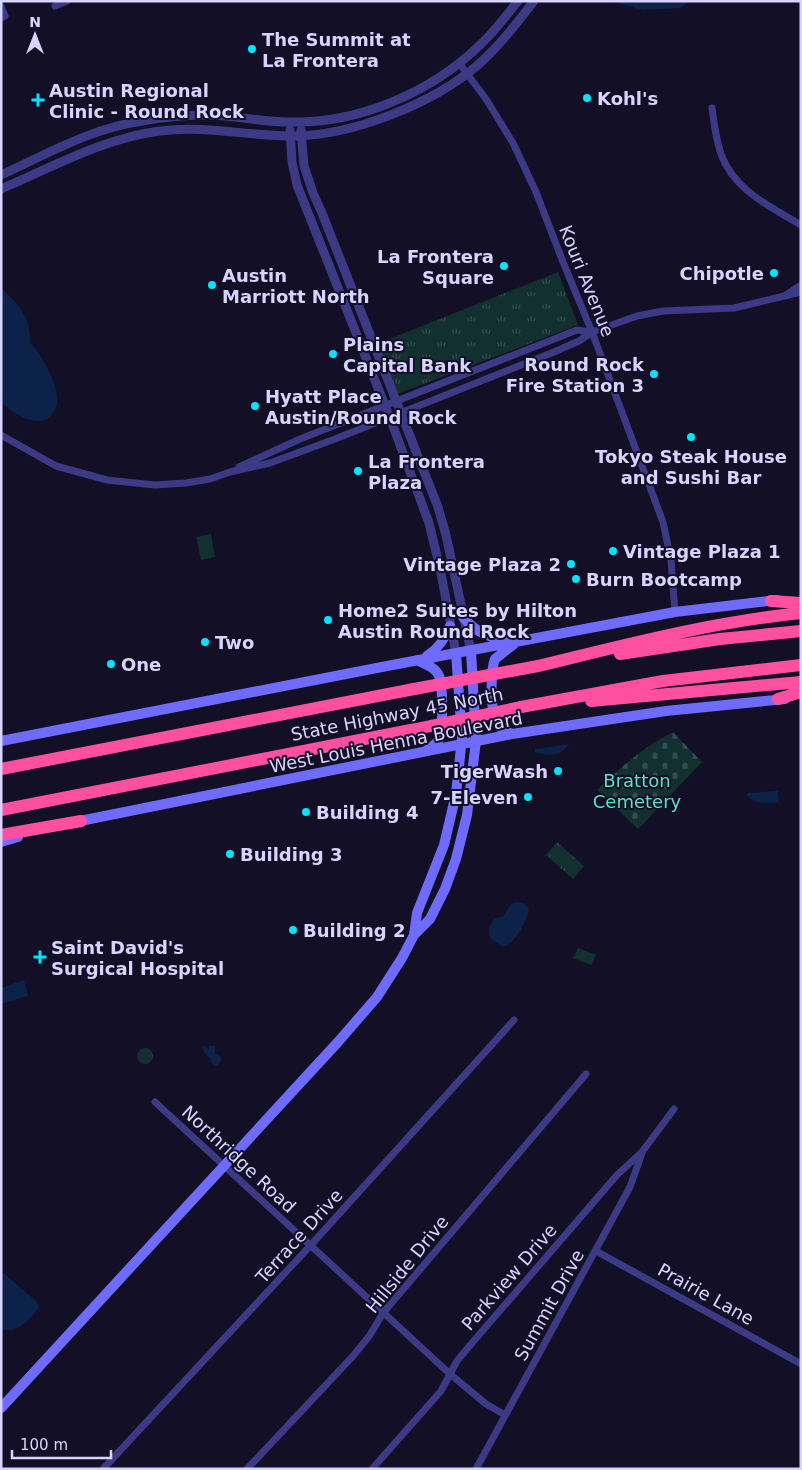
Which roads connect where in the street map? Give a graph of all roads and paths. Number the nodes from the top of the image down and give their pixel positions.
1 (67, 1) edge
2 (518, 1) edge
3 (534, 1) edge
4 (1, 6) edge
5 (55, 6) dead end
6 (3, 17) edge
7 (459, 64) junction
8 (465, 74) junction
9 (712, 108) dead end
10 (290, 122) junction
11 (300, 122) junction
12 (290, 136) junction
13 (302, 136) junction
14 (1, 175) edge
15 (1, 189) edge
16 (801, 224) edge
17 (801, 285) edge
18 (801, 292) edge
19 (786, 295) junction
20 (592, 332) junction
21 (396, 401) junction
22 (385, 406) junction
23 (401, 413) junction
24 (390, 418) junction
25 (1, 435) edge
26 (230, 472) junction
27 (801, 598) edge
28 (771, 601) junction
29 (801, 603) edge
30 (676, 612) junction
31 (801, 613) edge
32 (463, 617) junction
33 (450, 626) junction
34 (801, 631) edge
35 (517, 642) junction
36 (470, 650) junction
37 (456, 653) junction
38 (417, 660) junction
39 (538, 666) junction
40 (801, 666) edge
41 (801, 682) edge
42 (801, 692) edge
43 (801, 697) edge
44 (778, 699) junction
45 (522, 707) junction
46 (512, 734) junction
47 (1, 741) edge
48 (476, 741) junction
49 (460, 745) junction
50 (425, 751) junction
51 (1, 769) edge
52 (1, 810) edge
53 (81, 821) junction
54 (1, 835) edge
55 (1, 842) edge
56 (444, 846) junction
57 (459, 849) junction
58 (414, 934) junction
59 (514, 1020) dead end
60 (586, 1074) dead end
61 (155, 1102) dead end
62 (674, 1109) dead end
63 (642, 1152) junction
64 (224, 1167) junction
65 (310, 1246) junction
66 (596, 1251) junction
67 (383, 1313) junction
68 (801, 1364) edge
69 (450, 1374) junction
70 (1, 1408) edge
71 (505, 1415) junction
72 (103, 1469) edge
73 (247, 1469) edge
74 (372, 1469) edge
75 (476, 1469) edge

1 - 5 street
2 - 7 street
3 - 8 street
4 - 6 street
7 - 8 street, Kouri Avenue
7 - 11 street
8 - 13 street
8 - 20 street, Kouri Avenue
9 - 16 street
10 - 11 street
10 - 12 street
10 - 14 street
11 - 13 street
12 - 13 street
12 - 15 street
12 - 22 street
13 - 21 street
17 - 19 street
18 - 19 street
19 - 20 street
20 - 21 street
20 - 23 street
20 - 30 street, Kouri Avenue
21 - 22 street
21 - 23 street
22 - 24 street
22 - 26 street
23 - 24 street
23 - 32 street
24 - 26 street
24 - 33 street
25 - 26 street
27 - 28 main road
28 - 29 highway
28 - 30 main road
30 - 35 main road
31 - 39 highway
32 - 35 main road
32 - 36 street
33 - 37 street
33 - 38 main road
34 - 39 highway, State Highway 45 North
35 - 36 main road
35 - 46 main road
36 - 37 main road
36 - 48 main road
37 - 38 main road
37 - 49 main road
38 - 47 main road
38 - 50 main road
39 - 51 highway, State Highway 45 North, bridge
40 - 45 highway, State Highway 45 North
41 - 45 highway
42 - 44 highway
43 - 44 main road, West Louis Henna Boulevard
44 - 46 main road, West Louis Henna Boulevard
45 - 52 highway, State Highway 45 North, bridge
46 - 48 main road, West Louis Henna Boulevard
48 - 49 main road, West Louis Henna Boulevard
48 - 57 main road
49 - 50 main road, West Louis Henna Boulevard
49 - 56 main road
50 - 53 main road, West Louis Henna Boulevard
53 - 54 highway
53 - 55 main road, West Louis Henna Boulevard
56 - 57 main road
56 - 58 main road
57 - 58 main road
58 - 64 main road
59 - 65 street, Terrace Drive
60 - 67 street, Hillside Drive
61 - 64 street, Northridge Road
62 - 63 street, Parkview Drive
63 - 66 street, Summit Drive
63 - 69 street, Parkview Drive
64 - 65 street, Northridge Road
64 - 70 main road
65 - 67 street, Northridge Road
65 - 72 street, Terrace Drive
66 - 68 street, Prairie Lane
66 - 71 street, Summit Drive
67 - 69 street, Northridge Road
67 - 73 street, Hillside Drive
69 - 71 street, Northridge Road
69 - 74 street, Parkview Drive
71 - 75 street, Summit Drive

